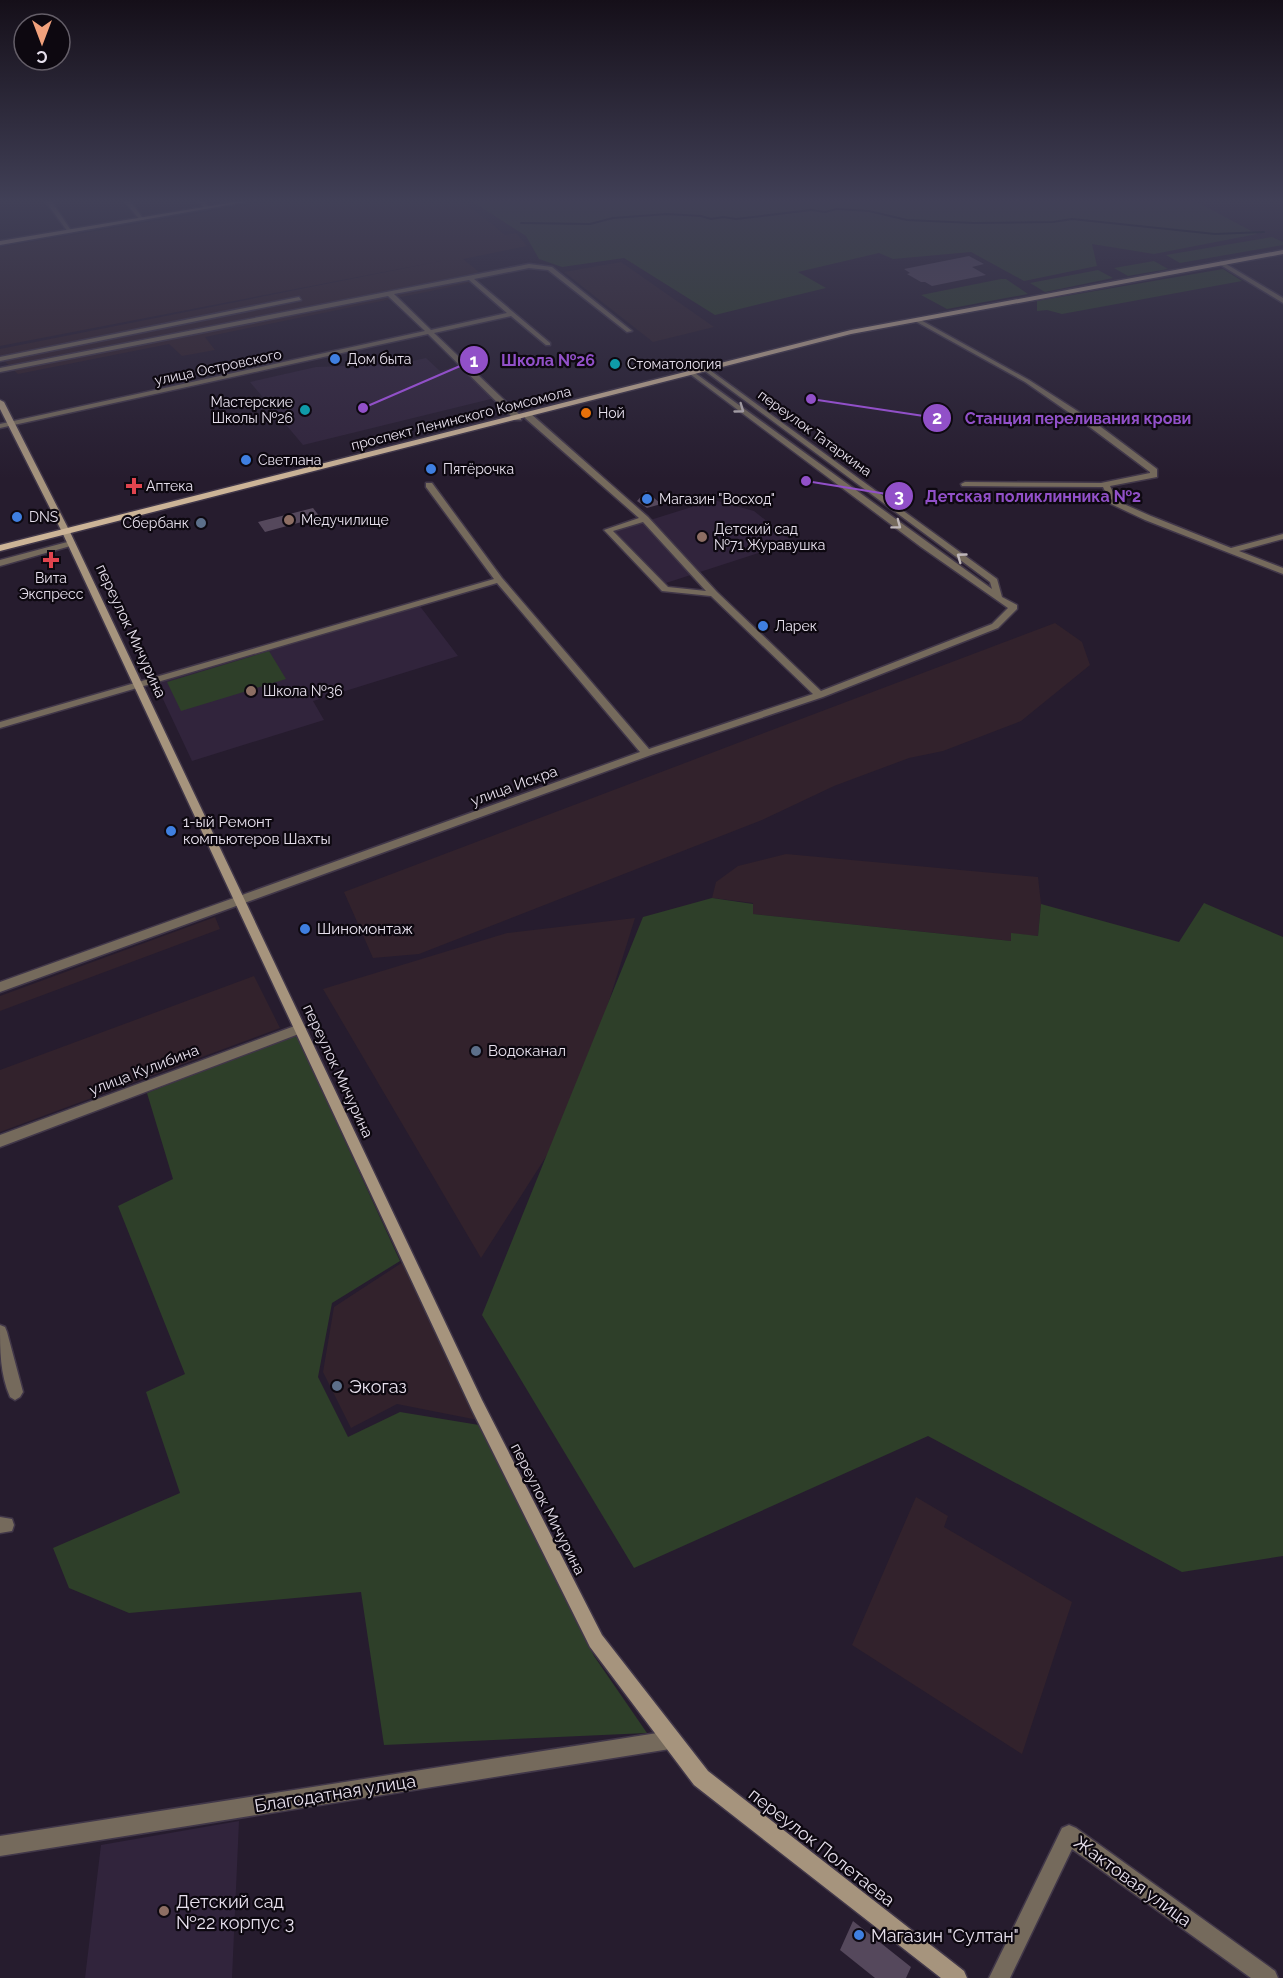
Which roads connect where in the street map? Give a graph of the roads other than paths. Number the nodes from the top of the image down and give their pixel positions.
1 (382, 294) edge
2 (390, 294) edge
3 (488, 294) edge
4 (583, 294) edge
5 (1054, 294) edge
6 (1272, 294) edge
7 (299, 298) dead end
8 (1283, 301) edge
9 (511, 314) junction
10 (917, 320) junction
11 (629, 331) dead end
12 (432, 332) junction
13 (548, 344) dead end
14 (0, 359) edge
15 (0, 370) edge
16 (707, 370) junction
17 (693, 374) junction
18 (0, 402) edge
19 (523, 417) junction
20 (11, 424) junction
21 (0, 426) edge
22 (965, 484) dead end
23 (1105, 484) junction
24 (429, 485) dead end
25 (645, 519) junction
26 (1283, 536) edge
27 (68, 537) junction
28 (0, 548) edge
29 (1232, 550) junction
30 (0, 563) edge
31 (1283, 571) edge
32 (499, 580) junction
33 (714, 594) junction
34 (998, 598) junction
35 (137, 683) junction
36 (820, 695) junction
37 (0, 725) edge
38 (647, 753) junction
39 (240, 902) junction
40 (0, 987) edge
41 (300, 1029) junction
42 (0, 1141) edge
43 (0, 1332) edge
44 (15, 1392) dead end
45 (670, 1740) junction
46 (0, 1846) edge
47 (957, 1978) edge
48 (999, 1978) edge
49 (1268, 1978) edge

1 - 15 street
2 - 12 street
3 - 9 street
4 - 11 street
5 - 10 main road, проспект Ленинского Комсомола
6 - 8 street
7 - 14 street
9 - 12 street, улица Островского
9 - 13 street
10 - 16 main road, проспект Ленинского Комсомола
10 - 23 street
12 - 19 street
12 - 20 street, улица Островского
16 - 17 main road, проспект Ленинского Комсомола
34 -> 16 street, переулок Татаркина
17 - 19 main road, проспект Ленинского Комсомола
17 -> 34 street, переулок Татаркина
18 - 20 main road, переулок Мичурина
19 - 25 street
19 - 27 main road, проспект Ленинского Комсомола
20 - 21 street, улица Островского
20 - 27 main road, переулок Мичурина
22 - 23 street
23 - 29 street
24 - 32 street
25 - 33 street
25 - 33 street
26 - 29 street
27 - 28 main road, проспект Ленинского Комсомола
27 - 30 street
27 - 35 main road, переулок Мичурина
29 - 31 street
32 - 35 street
32 - 38 street
33 - 36 street
34 - 36 street, улица Искра
35 - 37 street
35 - 39 main road, переулок Мичурина
36 - 38 street, улица Искра
38 - 39 street, улица Искра
39 - 40 street, улица Искра
39 - 41 main road, переулок Мичурина
41 - 42 street, улица Кулибина
41 - 45 main road, переулок Мичурина
43 - 44 street
45 - 46 street, Благодатная улица
45 - 47 main road, переулок Полетаева
48 - 49 street, Жактовая улица

